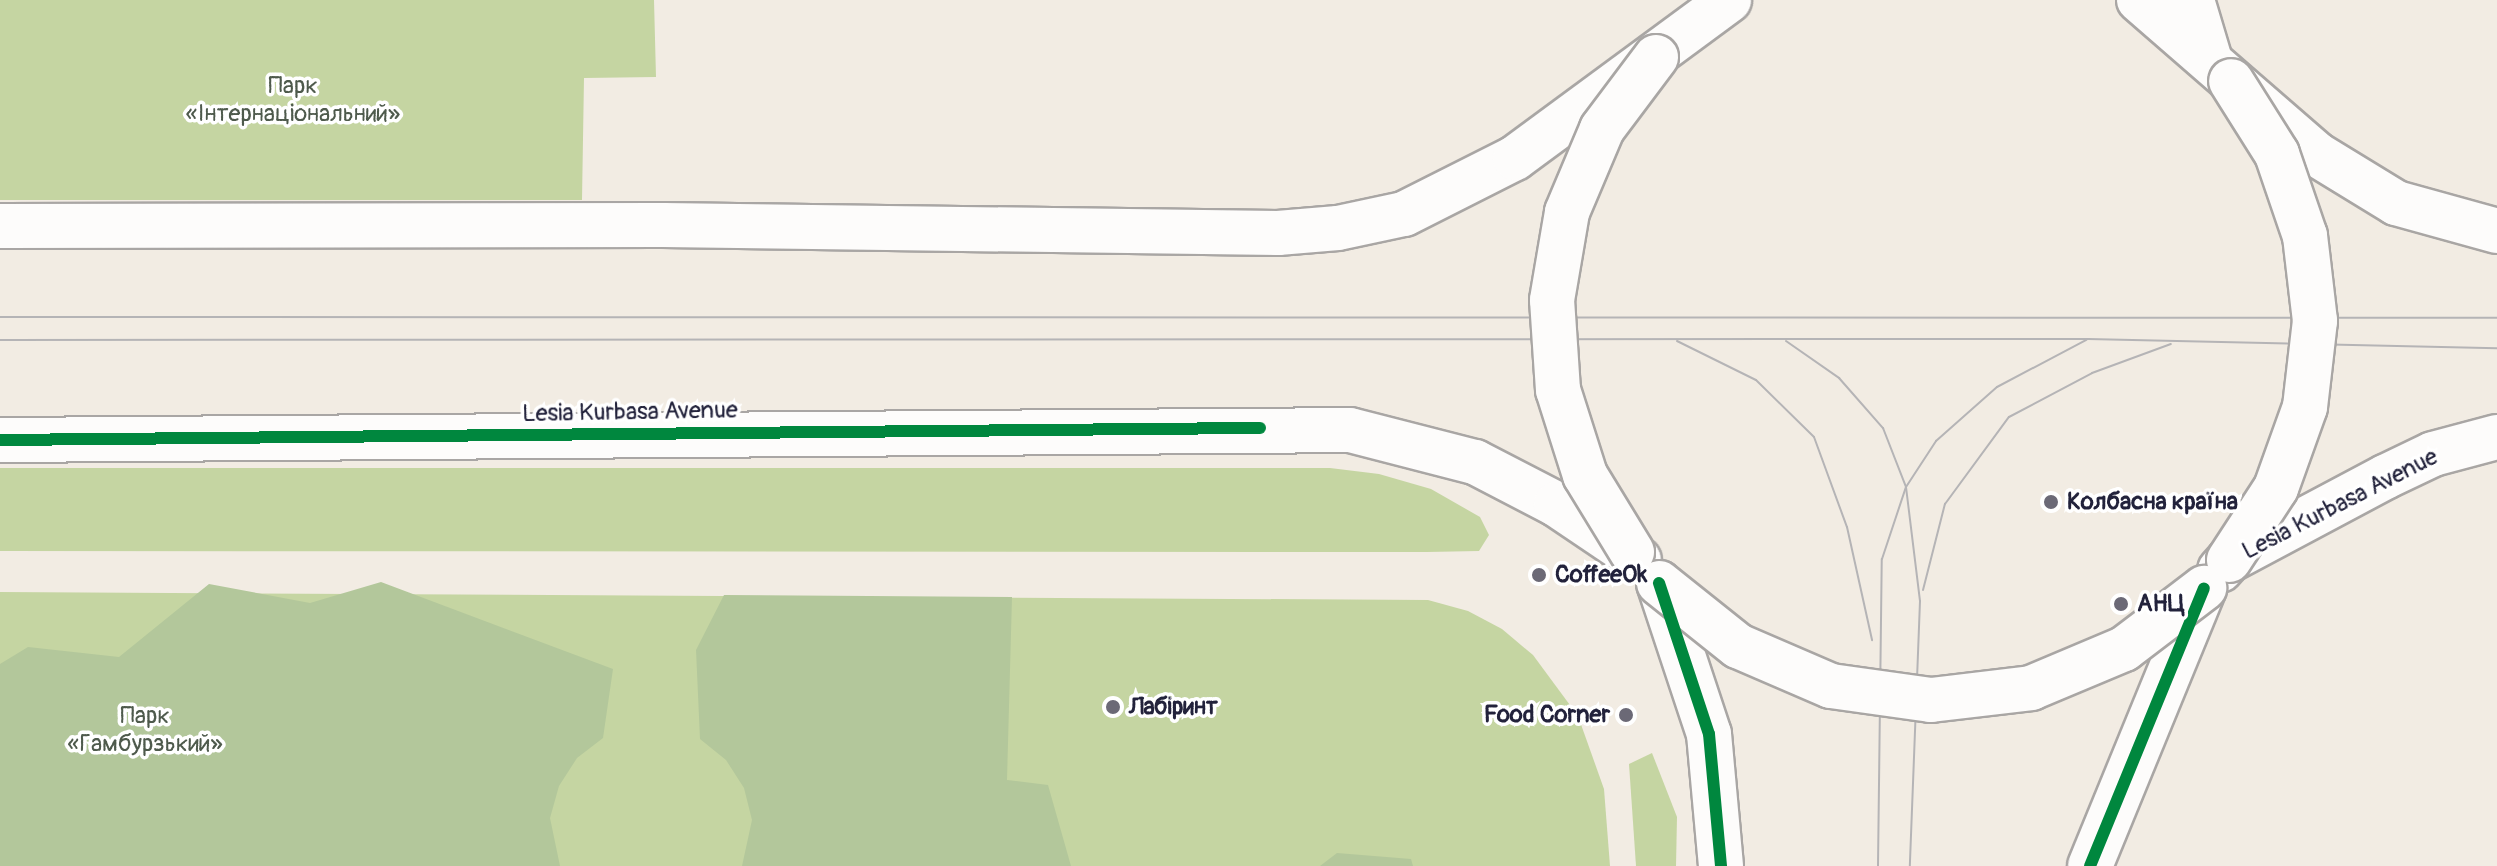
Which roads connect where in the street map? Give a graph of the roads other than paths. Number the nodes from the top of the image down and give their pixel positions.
1 (1729, 0) edge
2 (2139, 0) edge
3 (2192, 0) edge
4 (1702, 12) edge
5 (1656, 57) junction
6 (2220, 69) junction
7 (0, 226) edge
8 (2497, 231) edge
9 (2497, 437) edge
10 (0, 440) edge
11 (1645, 568) junction
12 (2216, 574) junction
13 (1721, 866) edge
14 (2090, 866) edge

1 - 4 main road
2 - 6 main road
3 - 6 main road
4 - 5 main road
5 - 7 main road
5 - 11 main road, bridge
6 - 8 main road, bridge
6 - 12 main road, bridge
9 - 12 main road, Lesia Kurbasa Avenue
10 - 11 main road, Lesia Kurbasa Avenue
11 - 12 main road, bridge
11 - 13 main road
12 - 14 main road

